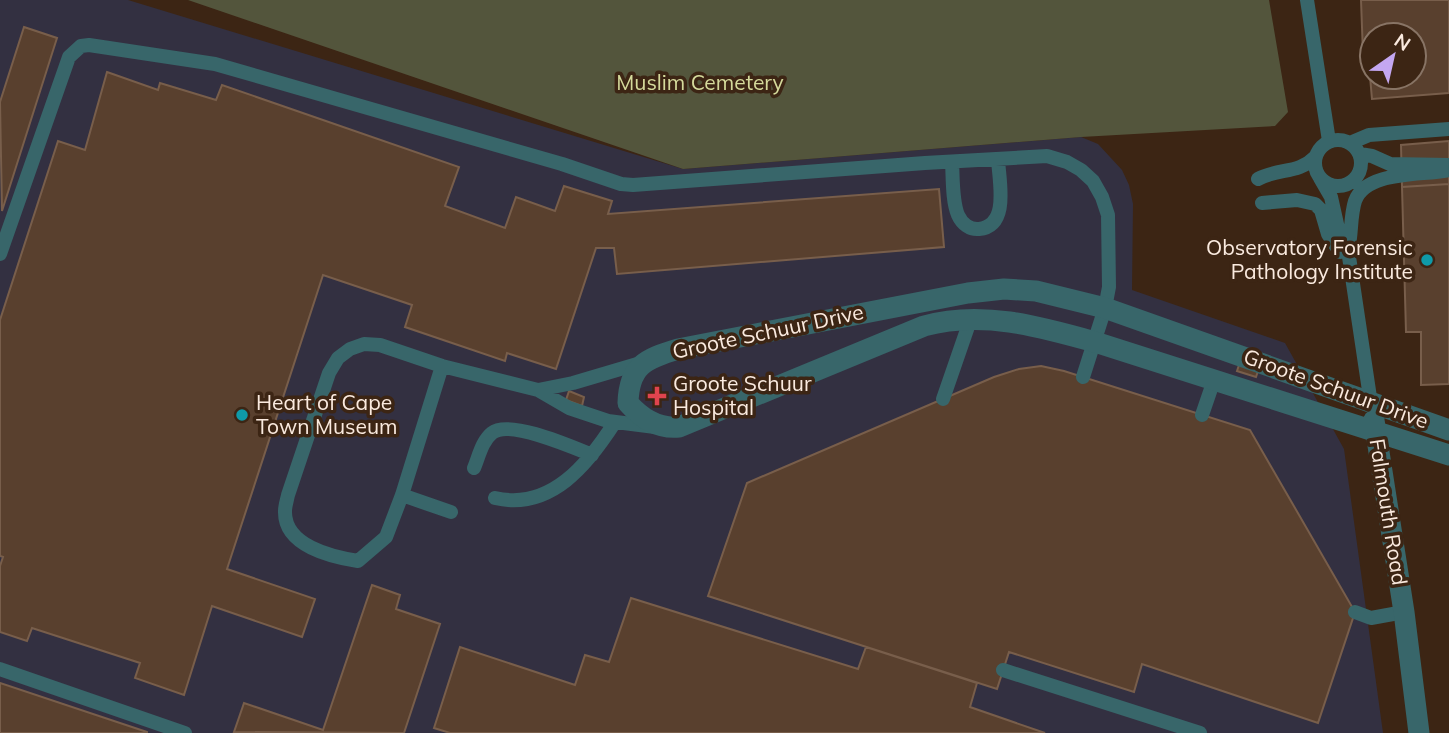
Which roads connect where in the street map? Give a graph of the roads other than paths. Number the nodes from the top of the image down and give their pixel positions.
1 (1307, 0) edge
2 (1449, 130) edge
3 (1329, 141) junction
4 (1355, 149) junction
5 (1315, 157) junction
6 (998, 159) junction
7 (952, 162) junction
8 (1449, 168) edge
9 (1358, 175) junction
10 (1320, 178) junction
11 (1258, 179) dead end
12 (1358, 195) junction
13 (1262, 204) dead end
14 (1348, 250) junction
15 (0, 254) edge
16 (1351, 268) junction
17 (1105, 308) junction
18 (971, 318) junction
19 (1095, 342) junction
20 (644, 362) junction
21 (442, 366) junction
22 (1083, 377) dead end
23 (1214, 380) junction
24 (538, 390) junction
25 (943, 398) dead end
26 (1371, 404) junction
27 (1202, 415) dead end
28 (615, 422) junction
29 (663, 428) junction
30 (1449, 430) edge
31 (1376, 431) junction
32 (592, 455) junction
33 (1449, 455) edge
34 (474, 468) dead end
35 (402, 495) junction
36 (495, 498) dead end
37 (451, 512) dead end
38 (1404, 611) junction
39 (1355, 612) dead end
40 (0, 669) edge
41 (1003, 670) dead end
42 (185, 733) edge
43 (1200, 733) edge
44 (1419, 733) edge

1 - 3 lane
2 - 4 lane
3 - 4 lane
3 - 5 lane
4 - 8 lane
4 - 9 lane
5 - 10 lane
5 - 11 lane
6 - 7 lane
6 - 7 lane
6 - 17 lane
7 - 15 lane
8 - 12 lane
9 - 10 lane
9 - 12 lane
10 - 14 lane
12 - 14 lane
13 - 16 lane
14 - 16 lane, Falmouth Road
16 - 26 lane, Falmouth Road
17 - 19 lane
17 - 20 street, Groote Schuur Drive
17 - 26 street, Groote Schuur Drive
18 - 19 street, Groote Schuur Drive
18 - 25 lane
18 - 29 street, Groote Schuur Drive
19 - 22 lane
19 - 23 street, Groote Schuur Drive
20 - 24 lane
20 - 29 street, Groote Schuur Drive
21 - 24 lane
21 - 35 lane
21 - 35 lane
23 - 27 lane
23 - 31 street, Groote Schuur Drive
24 - 28 lane
26 - 30 street, Groote Schuur Drive
26 - 31 street, Falmouth Road
28 - 29 lane
28 - 32 lane
31 - 33 street, Groote Schuur Drive
31 - 38 street, Falmouth Road
32 - 34 lane
32 - 36 lane
35 - 37 lane
38 - 39 lane
38 - 44 street, Falmouth Road
40 - 42 lane
41 - 43 lane

